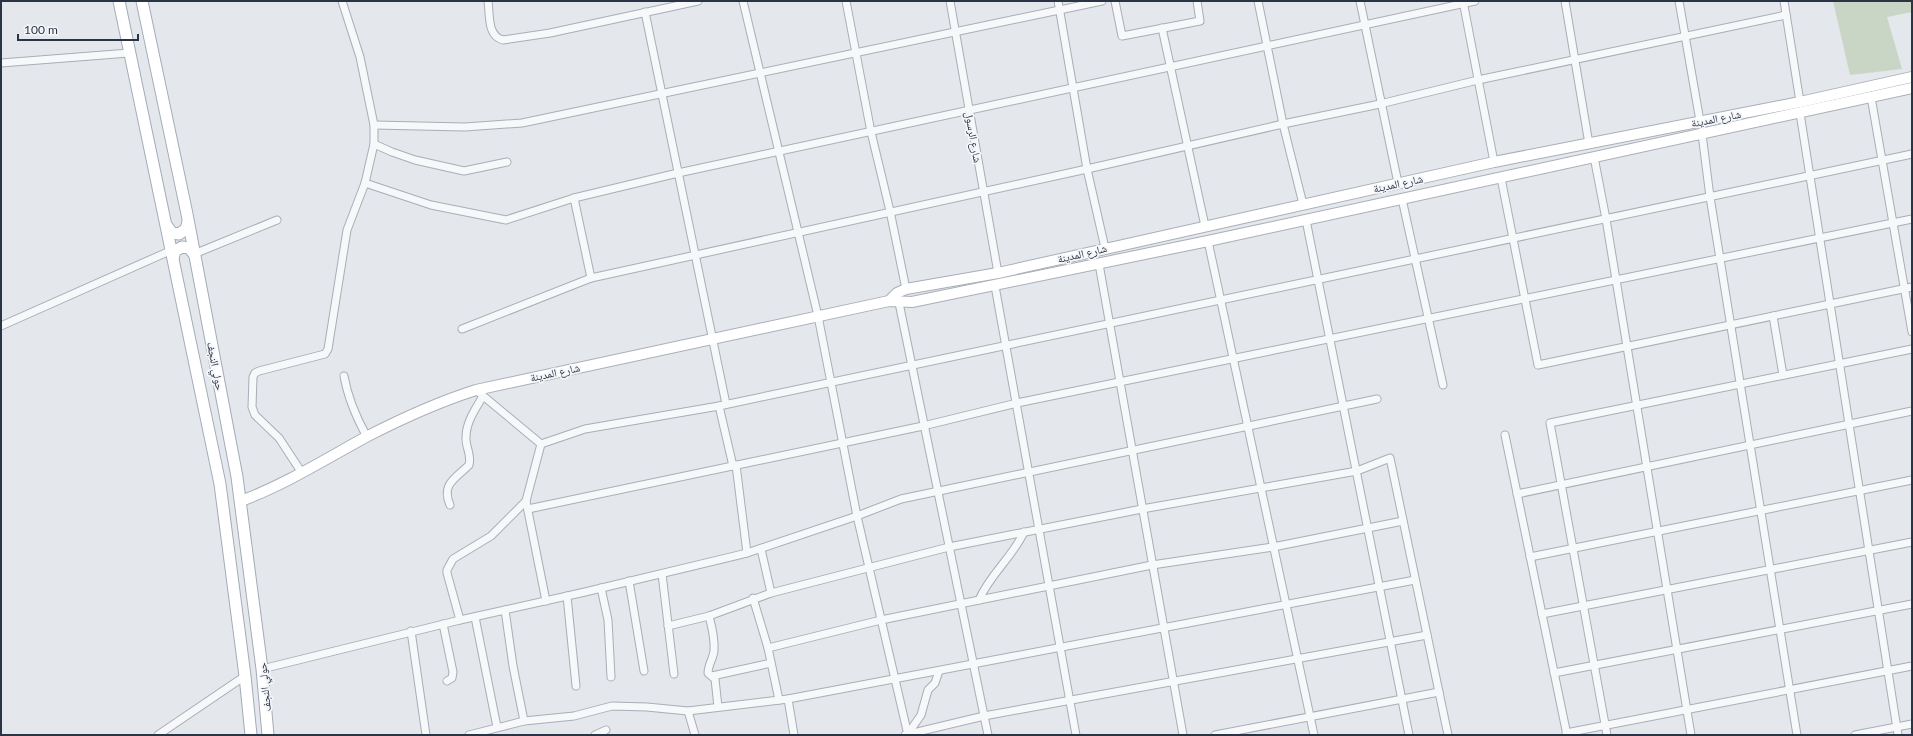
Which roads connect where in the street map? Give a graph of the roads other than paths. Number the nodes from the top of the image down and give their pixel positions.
1 (119, 1) edge
2 (142, 1) edge
3 (342, 1) edge
4 (488, 1) edge
5 (698, 1) edge
6 (743, 1) edge
7 (846, 1) edge
8 (950, 1) edge
9 (1058, 1) edge
10 (1102, 1) edge
11 (1115, 1) edge
12 (1196, 1) edge
13 (1258, 1) edge
14 (1360, 1) edge
15 (1476, 1) edge
16 (1565, 1) edge
17 (1679, 1) edge
18 (1784, 1) edge
19 (1463, 2) edge
20 (1060, 10) junction
21 (645, 12) junction
22 (1786, 15) junction
23 (1365, 25) junction
24 (1162, 28) junction
25 (955, 32) junction
26 (1684, 35) junction
27 (1266, 46) junction
28 (856, 52) junction
29 (129, 53) junction
30 (1575, 60) junction
31 (1, 63) edge
32 (1171, 67) junction
33 (760, 73) junction
34 (1912, 77) edge
35 (1478, 80) junction
36 (1073, 88) junction
37 (1912, 88) edge
38 (662, 93) junction
39 (1871, 97) junction
40 (1380, 104) junction
41 (1800, 108) junction
42 (969, 110) junction
43 (1700, 121) junction
44 (1283, 124) junction
45 (374, 125) junction
46 (871, 132) junction
47 (1702, 134) junction
48 (374, 144) junction
49 (1589, 144) junction
50 (1188, 145) junction
51 (779, 152) junction
52 (1912, 154) edge
53 (1594, 157) junction
54 (1883, 161) junction
55 (508, 162) dead end
56 (1494, 162) junction
57 (1087, 169) junction
58 (678, 173) junction
59 (1811, 176) junction
60 (1501, 178) junction
61 (365, 182) junction
62 (1398, 183) junction
63 (983, 191) junction
64 (1710, 197) junction
65 (574, 198) junction
66 (1402, 199) junction
67 (1303, 204) junction
68 (890, 211) junction
69 (1606, 219) junction
70 (1912, 219) edge
71 (278, 220) dead end
72 (1306, 220) junction
73 (188, 222) junction
74 (1893, 223) junction
75 (167, 226) junction
76 (1205, 226) junction
77 (799, 232) junction
78 (1512, 238) junction
79 (1820, 238) junction
80 (1208, 241) junction
81 (1105, 248) junction
82 (172, 254) junction
83 (194, 254) junction
84 (695, 254) junction
85 (1720, 258) junction
86 (1415, 260) junction
87 (1099, 264) junction
88 (998, 273) junction
89 (592, 278) junction
90 (1318, 280) junction
91 (1616, 280) junction
92 (995, 286) junction
93 (1908, 288) edge
94 (898, 296) junction
95 (1524, 298) junction
96 (1221, 301) junction
97 (1831, 304) junction
98 (818, 316) junction
99 (1773, 316) junction
100 (1429, 318) junction
101 (1110, 324) junction
102 (1731, 325) junction
103 (1, 326) edge
104 (462, 328) dead end
105 (1912, 332) edge
106 (712, 338) junction
107 (1330, 338) junction
108 (1007, 346) junction
109 (1627, 346) junction
110 (1912, 349) edge
111 (1233, 358) junction
112 (1840, 364) junction
113 (912, 366) junction
114 (1783, 375) junction
115 (344, 376) dead end
116 (1120, 381) junction
117 (831, 383) junction
118 (1740, 384) junction
119 (1443, 386) dead end
120 (480, 393) junction
121 (1378, 399) dead end
122 (1017, 402) junction
123 (723, 405) junction
124 (1637, 405) junction
125 (1343, 406) junction
126 (1912, 411) edge
127 (1849, 424) junction
128 (923, 426) junction
129 (1248, 426) junction
130 (1505, 435) dead end
131 (367, 437) junction
132 (541, 444) junction
133 (842, 444) junction
134 (1750, 445) junction
135 (1132, 450) junction
136 (734, 466) junction
137 (1647, 467) junction
138 (1029, 471) junction
139 (1356, 471) junction
140 (302, 473) junction
141 (1912, 480) edge
142 (1561, 485) junction
143 (1261, 488) junction
144 (938, 491) junction
145 (1860, 491) junction
146 (1517, 494) junction
147 (241, 501) junction
148 (450, 505) dead end
149 (527, 505) junction
150 (1142, 509) junction
151 (1761, 511) junction
152 (857, 516) junction
153 (1403, 521) junction
154 (1368, 527) junction
155 (1040, 529) junction
156 (1658, 531) junction
157 (1024, 532) junction
158 (1912, 542) edge
159 (949, 547) junction
160 (1274, 547) junction
161 (1573, 548) junction
162 (761, 549) junction
163 (1869, 550) junction
164 (747, 553) junction
165 (1530, 557) junction
166 (1152, 565) junction
167 (869, 567) junction
168 (1770, 570) junction
169 (662, 574) junction
170 (1415, 580) junction
171 (629, 581) junction
172 (1050, 586) junction
173 (1380, 586) junction
174 (601, 588) junction
175 (1668, 590) junction
176 (771, 593) junction
177 (567, 596) junction
178 (753, 598) junction
179 (979, 600) junction
180 (546, 601) junction
181 (961, 603) junction
182 (1286, 604) junction
183 (1912, 604) edge
184 (1584, 606) junction
185 (506, 610) junction
186 (1878, 610) junction
187 (1542, 614) junction
188 (709, 616) junction
189 (475, 617) junction
190 (460, 620) junction
191 (881, 620) junction
192 (443, 624) junction
193 (668, 626) junction
194 (1164, 628) junction
195 (1780, 629) junction
196 (411, 632) junction
197 (1427, 634) junction
198 (1391, 641) junction
199 (1061, 647) junction
200 (768, 648) junction
201 (1677, 649) junction
202 (260, 650) junction
203 (242, 652) junction
204 (1297, 659) junction
205 (771, 663) junction
206 (973, 663) junction
207 (1594, 665) junction
208 (1912, 666) edge
209 (262, 669) junction
210 (1888, 670) junction
211 (644, 671) dead end
212 (939, 671) junction
213 (1554, 673) junction
214 (674, 674) dead end
215 (245, 676) junction
216 (611, 676) dead end
217 (712, 676) junction
218 (895, 679) junction
219 (447, 681) dead end
220 (1173, 682) junction
221 (576, 686) dead end
222 (1789, 690) junction
223 (1439, 692) junction
224 (788, 699) junction
225 (1402, 699) junction
226 (779, 700) junction
227 (1070, 701) junction
228 (718, 707) junction
229 (1687, 709) junction
230 (688, 711) junction
231 (984, 716) junction
232 (1310, 717) junction
233 (524, 721) junction
234 (1912, 724) edge
235 (1605, 725) junction
236 (497, 727) junction
237 (1897, 727) junction
238 (606, 730) dead end
239 (1567, 734) edge
240 (158, 735) edge
241 (251, 735) edge
242 (268, 735) edge
243 (426, 735) edge
244 (468, 735) edge
245 (595, 735) edge
246 (696, 735) edge
247 (794, 735) edge
248 (906, 735) edge
249 (988, 735) edge
250 (1076, 735) edge
251 (1183, 735) edge
252 (1215, 735) edge
253 (1314, 735) edge
254 (1409, 735) edge
255 (1448, 735) edge
256 (1607, 735) edge
257 (1692, 735) edge
258 (1797, 735) edge
259 (1855, 735) edge
260 (1898, 735) edge

1 - 29 main road
2 - 73 main road, حولي النجف
3 - 45 street
4 - 21 street
5 - 21 street
6 - 33 street
7 - 28 street
8 - 25 street, شارع الرسول
9 - 20 street
10 - 20 street
11 - 24 street
12 - 24 street
13 - 27 street
14 - 23 street
15 - 19 street
16 - 30 street
17 - 26 street
18 - 22 street
19 - 23 street
19 - 35 street
20 - 25 street
20 - 36 street
21 - 38 street
22 - 26 street
22 - 41 street
23 - 27 street
23 - 40 street
24 - 32 street
25 - 28 street
25 - 42 street, شارع الرسول
26 - 30 street
26 - 43 street
27 - 32 street
27 - 44 street
28 - 33 street
28 - 46 street
29 - 31 street
29 - 75 main road
30 - 35 street
30 - 49 street
32 - 36 street
32 - 50 street
33 - 38 street
33 - 51 street
34 - 41 main road, شارع المدينة
35 - 40 street
35 - 56 street
36 - 42 street
36 - 57 street
37 - 39 main road, شارع المدينة
38 - 45 street
38 - 58 street
39 - 41 main road, شارع المدينة
39 - 54 street
40 - 44 street
40 - 62 street
41 - 43 main road, شارع المدينة
41 - 47 main road, شارع المدينة
41 - 59 street
42 - 46 street
42 - 63 street, شارع الرسول
43 - 49 main road, شارع المدينة
44 - 50 street
44 - 67 street
45 - 48 street
46 - 51 street
46 - 68 street
47 - 53 main road, شارع المدينة
47 - 64 street
48 - 55 street
48 - 61 street
49 - 56 main road, شارع المدينة
50 - 57 street
50 - 76 street
51 - 58 street
51 - 77 street
52 - 54 street
53 - 60 main road, شارع المدينة
53 - 69 street
54 - 59 street
54 - 74 street
56 - 62 main road, شارع المدينة
57 - 63 street
57 - 81 street
58 - 65 street
58 - 84 street
59 - 64 street
59 - 79 street
60 - 66 main road, شارع المدينة
60 - 78 street
61 - 65 street
61 - 140 street
62 - 67 main road, شارع المدينة
63 - 68 street
63 - 88 street, شارع الرسول
64 - 69 street
64 - 85 street
65 - 89 street
66 - 72 main road, شارع المدينة
66 - 86 street
67 - 76 main road, شارع المدينة
68 - 77 street
68 - 94 street
69 - 78 street
69 - 91 street
70 - 74 street
71 - 83 street
72 - 80 main road, شارع المدينة
72 - 90 street
73 - 75 main road
73 - 83 main road, حولي النجف
74 - 79 street
74 - 93 street
75 - 82 main road
76 - 81 main road, شارع المدينة
77 - 84 street
77 - 98 street
78 - 86 street
78 - 95 street
79 - 85 street
79 - 97 street
80 - 87 main road, شارع المدينة
80 - 96 street
81 - 88 main road, شارع المدينة
82 - 83 main road
82 - 103 street
82 - 203 main road
83 - 147 main road, حولي النجف
84 - 89 street
84 - 106 street
85 - 91 street
85 - 102 street
86 - 90 street
86 - 100 street
87 - 92 main road, شارع المدينة
87 - 101 street
88 - 94 main road, شارع المدينة
89 - 104 street
90 - 96 street
90 - 107 street
91 - 95 street
91 - 109 street
92 - 94 main road, شارع المدينة
92 - 108 street
93 - 97 street
93 - 105 street
94 - 98 main road, شارع المدينة
94 - 113 street
95 - 100 street
95 - 109 street
96 - 101 street
96 - 111 street
97 - 99 street
97 - 112 street
98 - 106 main road, شارع المدينة
98 - 117 street
99 - 102 street
99 - 114 street
100 - 107 street
100 - 119 street
101 - 108 street
101 - 116 street
102 - 109 street
102 - 118 street
106 - 120 main road, شارع المدينة
106 - 123 street
107 - 111 street
107 - 125 street
108 - 113 street
108 - 122 street
109 - 124 street
110 - 112 street
111 - 116 street
111 - 129 street
112 - 114 street
112 - 127 street
113 - 117 street
113 - 128 street
114 - 118 street
115 - 131 street
116 - 122 street
116 - 135 street
117 - 123 street
117 - 133 street
118 - 124 street
118 - 134 street
120 - 131 main road, شارع المدينة
120 - 132 street
120 - 148 street
121 - 125 street
122 - 128 street
122 - 138 street
123 - 132 street
123 - 136 street
124 - 137 street
124 - 142 street
125 - 129 street
125 - 139 street
126 - 127 street
127 - 134 street
127 - 145 street
128 - 133 street
128 - 144 street
129 - 135 street
129 - 143 street
130 - 146 street
131 - 140 main road, شارع المدينة
132 - 149 street
133 - 136 street
133 - 152 street
134 - 137 street
134 - 151 street
135 - 138 street
135 - 150 street
136 - 149 street
136 - 164 street
137 - 142 street
137 - 156 street
138 - 144 street
138 - 155 street
139 - 143 street
139 - 153 street
139 - 154 street
140 - 147 main road, شارع المدينة
141 - 145 street
142 - 146 street
142 - 161 street
143 - 150 street
143 - 160 street
144 - 152 street
144 - 159 street
145 - 151 street
145 - 163 street
146 - 165 street
147 - 202 main road, حولي النجف
149 - 180 street
149 - 190 street
150 - 155 street
150 - 166 street
151 - 156 street
151 - 168 street
152 - 162 street
152 - 167 street
153 - 154 street
153 - 170 street
154 - 160 street
154 - 173 street
155 - 157 street
155 - 172 street
156 - 161 street
156 - 175 street
157 - 159 street
157 - 179 street
158 - 163 street
159 - 167 street
159 - 181 street
160 - 166 street
160 - 182 street
161 - 165 street
161 - 184 street
162 - 164 street
162 - 176 street
163 - 168 street
163 - 186 street
164 - 169 street
165 - 187 street
166 - 172 street
166 - 194 street
167 - 176 street
167 - 191 street
168 - 175 street
168 - 195 street
169 - 171 street
169 - 193 street
170 - 173 street
170 - 197 street
171 - 174 street
171 - 211 street
172 - 179 street
172 - 199 street
173 - 182 street
173 - 198 street
174 - 177 street
174 - 216 street
175 - 184 street
175 - 201 street
176 - 178 street
177 - 180 street
177 - 221 street
178 - 188 street
178 - 200 street
179 - 181 street
180 - 185 street
181 - 191 street
181 - 206 street
182 - 194 street
182 - 204 street
183 - 186 street
184 - 187 street
184 - 207 street
185 - 189 street
185 - 233 street
186 - 195 street
186 - 210 street
187 - 213 street
188 - 193 street
188 - 217 street
189 - 190 street
189 - 236 street
190 - 192 street
191 - 200 street
191 - 218 street
192 - 196 street
192 - 219 street
193 - 214 street
194 - 199 street
194 - 220 street
195 - 201 street
195 - 222 street
196 - 209 street
196 - 243 street
197 - 198 street
197 - 223 street
198 - 204 street
198 - 225 street
199 - 206 street
199 - 227 street
200 - 205 street
201 - 207 street
201 - 229 street
202 - 203 main road
202 - 209 main road, حولي النجف
203 - 215 main road
204 - 220 street
204 - 232 street
205 - 217 street
205 - 226 street
206 - 212 street
206 - 231 street
207 - 213 street
207 - 235 street
208 - 210 street
209 - 215 main road
209 - 242 main road, حولي النجف
210 - 222 street
210 - 237 street
212 - 218 street
212 - 248 street
213 - 239 street
215 - 240 street
215 - 241 main road
217 - 228 street
218 - 224 street
218 - 248 street
220 - 227 street
220 - 251 street
222 - 229 street
222 - 258 street
223 - 225 street
223 - 255 street
224 - 226 street
224 - 247 street
225 - 232 street
225 - 254 street
226 - 228 street
227 - 231 street
227 - 250 street
228 - 230 street
229 - 235 street
229 - 257 street
230 - 233 street
230 - 246 street
231 - 248 street
231 - 249 street
232 - 252 street
232 - 253 street
233 - 236 street
234 - 237 street
235 - 239 street
235 - 256 street
236 - 244 street
237 - 259 street
237 - 260 street
238 - 245 street

